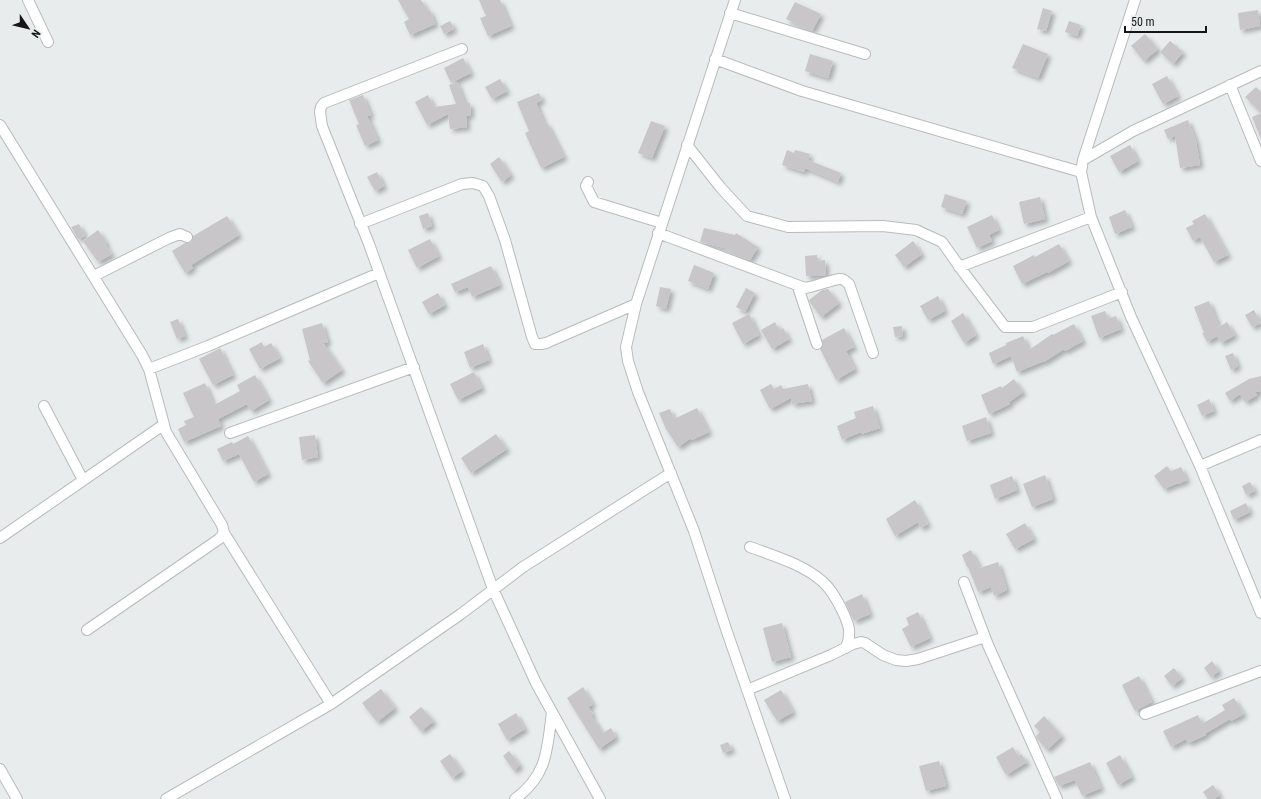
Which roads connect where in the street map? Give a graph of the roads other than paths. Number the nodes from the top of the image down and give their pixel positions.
1 (28, 0) edge
2 (734, 0) edge
3 (1135, 0) edge
4 (730, 13) junction
5 (48, 42) dead end
6 (462, 49) dead end
7 (865, 54) dead end
8 (715, 59) junction
9 (1261, 70) edge
10 (1230, 85) junction
11 (0, 125) edge
12 (687, 145) junction
13 (1083, 160) junction
14 (1261, 161) edge
15 (1081, 172) junction
16 (588, 182) dead end
17 (1091, 217) junction
18 (662, 223) junction
19 (360, 224) junction
20 (658, 233) junction
21 (187, 237) dead end
22 (959, 267) junction
23 (379, 273) junction
24 (94, 276) junction
25 (798, 286) junction
26 (1122, 292) junction
27 (636, 304) junction
28 (817, 344) dead end
29 (874, 353) dead end
30 (414, 367) junction
31 (148, 369) junction
32 (44, 406) dead end
33 (163, 425) junction
34 (230, 432) dead end
35 (1261, 440) edge
36 (1200, 466) junction
37 (671, 473) junction
38 (83, 480) junction
39 (224, 533) junction
40 (0, 538) edge
41 (750, 547) dead end
42 (964, 582) dead end
43 (493, 589) junction
44 (1261, 613) edge
45 (87, 630) dead end
46 (985, 638) junction
47 (846, 648) junction
48 (1261, 671) edge
49 (747, 690) junction
50 (331, 704) junction
51 (552, 712) junction
52 (1145, 714) dead end
53 (0, 769) edge
54 (17, 799) edge
55 (166, 799) edge
56 (515, 799) edge
57 (600, 799) edge
58 (785, 799) edge
59 (1057, 799) edge

1 - 5 street
2 - 4 street
3 - 13 street
4 - 7 street
4 - 8 street
6 - 19 street
8 - 12 street
8 - 15 street
9 - 10 street
10 - 13 street
10 - 14 street
11 - 24 street
12 - 18 street
12 - 22 street
13 - 15 street
15 - 17 street
16 - 18 street
17 - 22 street
17 - 26 street
18 - 20 street
19 - 23 street
19 - 27 street
20 - 25 street
20 - 27 street
21 - 24 street
22 - 26 street
23 - 30 street
23 - 31 street
24 - 31 street
25 - 28 street
25 - 29 street
26 - 36 street
27 - 37 street
30 - 34 street
30 - 43 street
31 - 33 street
32 - 38 street
33 - 38 street
33 - 39 street
35 - 36 street
36 - 44 street
37 - 43 street
37 - 49 street
38 - 40 street
39 - 45 street
39 - 50 street
41 - 47 street
42 - 46 street
43 - 50 street
43 - 51 street
46 - 47 street
46 - 59 street
47 - 49 street
48 - 52 street
49 - 58 street
50 - 55 street
51 - 56 street
51 - 57 street
53 - 54 street

